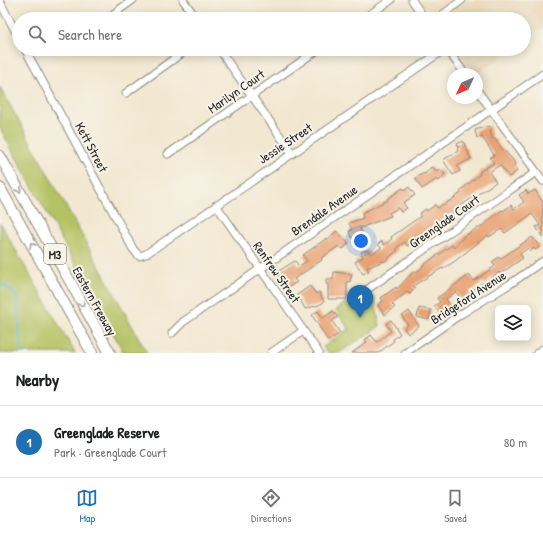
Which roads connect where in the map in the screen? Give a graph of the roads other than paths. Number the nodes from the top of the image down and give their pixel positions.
1 (8, 0) edge
2 (133, 0) edge
3 (183, 0) edge
4 (391, 0) edge
5 (412, 0) edge
6 (462, 0) edge
7 (1, 4) edge
8 (116, 12) edge
9 (192, 12) edge
10 (373, 12) edge
11 (420, 12) edge
12 (446, 12) edge
13 (12, 25) edge
14 (29, 56) edge
15 (178, 56) edge
16 (224, 56) edge
17 (309, 56) edge
18 (436, 56) edge
19 (451, 56) edge
20 (460, 68) edge
21 (543, 74) edge
22 (126, 93) dead end
23 (251, 95) junction
24 (483, 98) edge
25 (491, 109) junction
26 (292, 153) junction
27 (168, 154) dead end
28 (0, 156) edge
29 (540, 175) edge
30 (0, 188) edge
31 (216, 205) junction
32 (139, 256) joint
33 (543, 261) edge
34 (260, 269) junction
35 (364, 291) dead end
36 (303, 331) junction
37 (172, 333) dead end
38 (543, 349) edge
39 (92, 353) edge
40 (110, 353) edge
41 (271, 353) edge
42 (319, 353) edge
43 (405, 353) edge
44 (537, 353) edge

1 - 7 street
2 - 8 street
3 - 9 street
4 - 10 street
5 - 11 street
6 - 12 street
7 - 13 street
14 - 32 street, Kett Street
15 - 22 street
16 - 23 street
17 - 23 street, Marilyn Court
18 - 26 street, Jessie Street
19 - 20 street
21 - 25 street, Brendale Avenue
23 - 26 street
23 - 27 street, Marilyn Court
24 - 25 street
25 - 29 street
25 - 34 street, Brendale Avenue
26 - 31 street, Jessie Street
28 -> 40 highway, Eastern Freeway / M3
29 - 35 street, Greenglade Court
39 -> 30 highway, M3
31 - 32 street, Jessie Street
31 - 34 street, Renfrew Street
33 - 43 street, Bridgeford Avenue
34 - 36 street, Renfrew Street
34 - 37 street, Brendale Avenue
36 - 41 street
36 - 42 street, Renfrew Street
38 - 44 street

